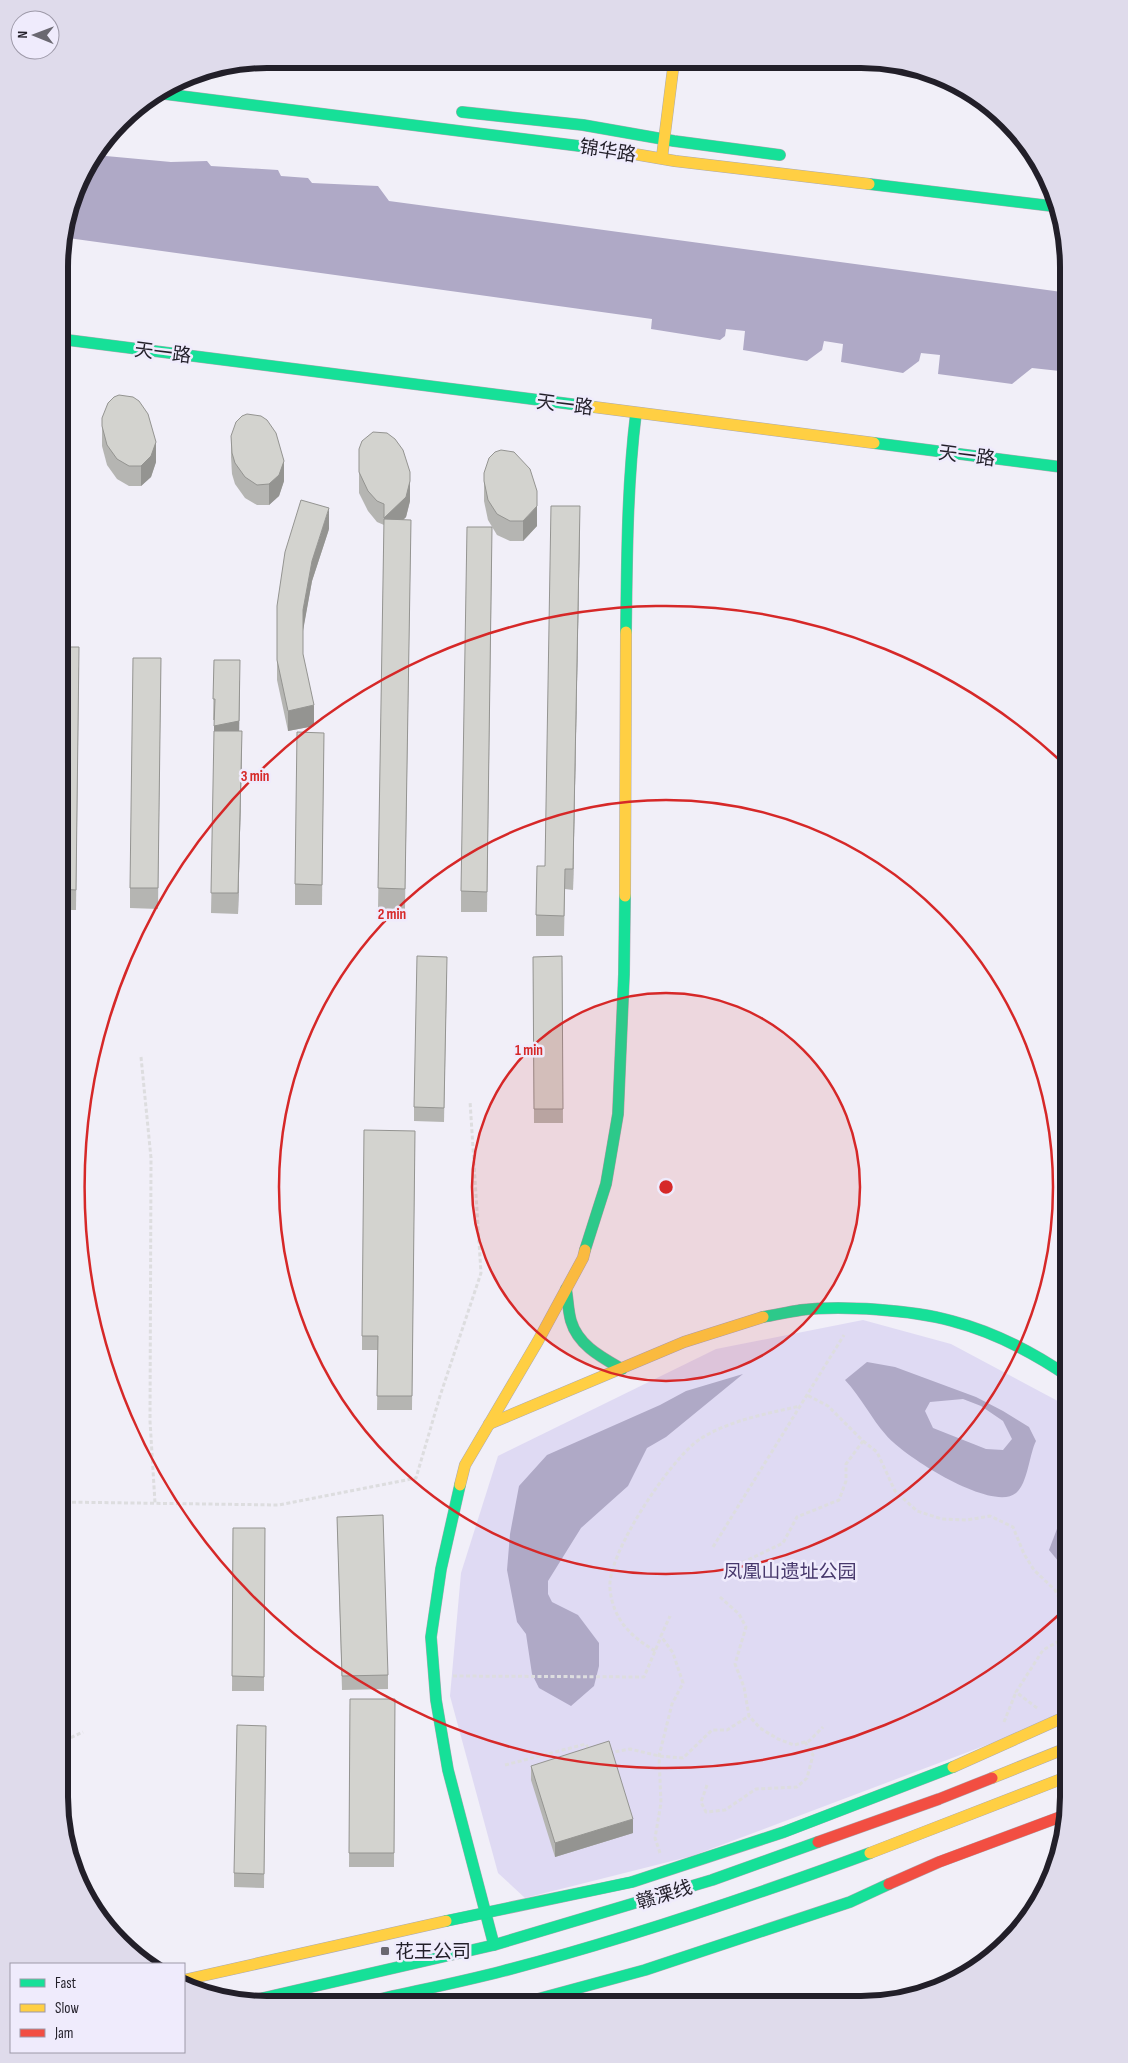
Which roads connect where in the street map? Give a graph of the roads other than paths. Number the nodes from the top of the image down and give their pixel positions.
1 (673, 68) edge
2 (167, 94) edge
3 (446, 110) dead end
4 (665, 140) junction
5 (788, 156) dead end
6 (662, 159) junction
7 (1051, 206) edge
8 (68, 340) edge
9 (636, 413) junction
10 (1060, 467) edge
11 (566, 1289) junction
12 (622, 1369) junction
13 (1060, 1371) edge
14 (490, 1424) junction
15 (1060, 1719) edge
16 (1060, 1751) edge
17 (1060, 1780) edge
18 (1059, 1817) edge
19 (486, 1913) junction
20 (494, 1945) junction
21 (188, 1979) edge
22 (272, 1996) edge
23 (394, 1996) edge
24 (549, 1996) edge

1 - 4 street
2 - 6 street, 锦华路
3 - 4 street, 锦华路
4 - 5 street, 锦华路
4 - 6 street
6 - 7 street, 锦华路
8 - 9 street, 天一路
9 - 10 street, 天一路
9 - 11 street
11 - 12 street
11 - 14 street
12 - 13 street
12 - 14 street
14 - 19 street
15 - 19 street
16 - 20 street, 赣溧线
17 - 23 street, 赣溧线
18 - 24 street
19 - 20 street
19 - 21 street
20 - 22 street, 赣溧线

